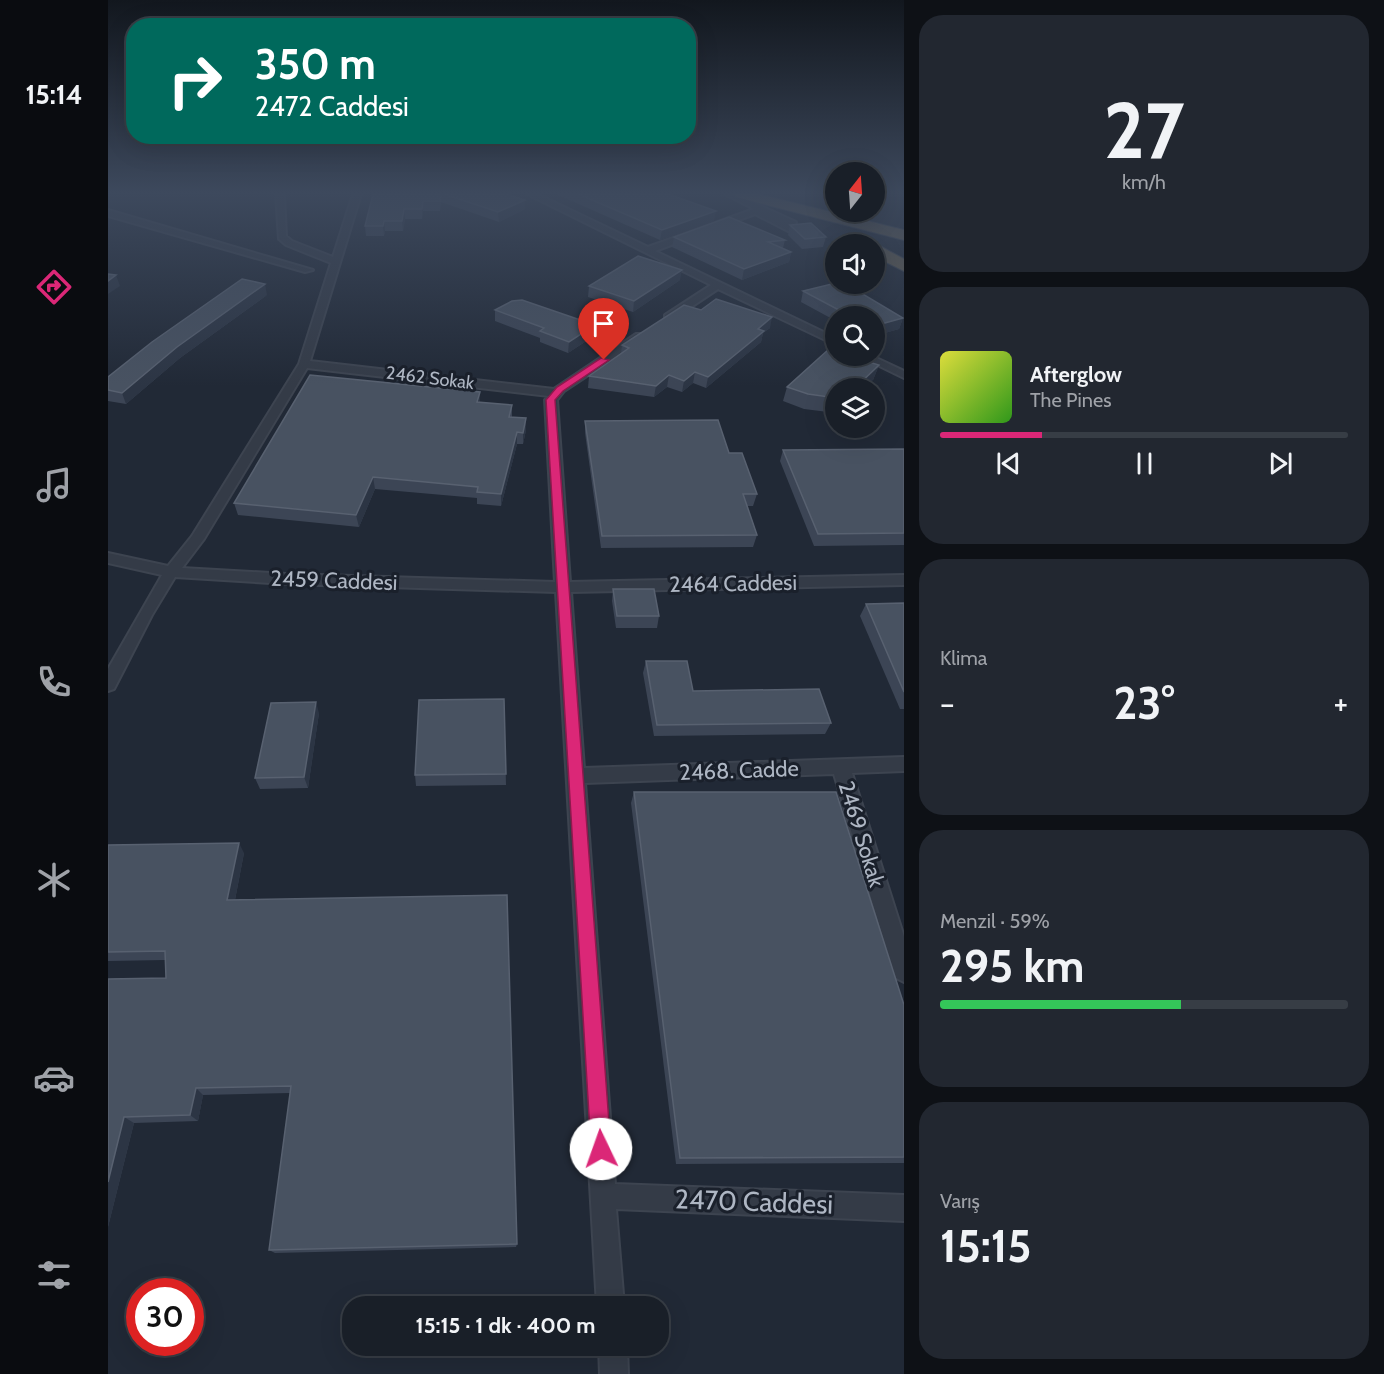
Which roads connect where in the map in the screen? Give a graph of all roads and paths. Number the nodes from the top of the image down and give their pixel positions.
1 (264, 258) edge
2 (327, 258) edge
3 (338, 258) edge
4 (665, 258) edge
5 (891, 258) edge
6 (337, 262) junction
7 (904, 266) edge
8 (308, 270) dead end
9 (717, 285) junction
10 (825, 337) edge
11 (304, 364) junction
12 (885, 366) edge
13 (904, 375) edge
14 (556, 393) junction
15 (108, 558) edge
16 (171, 572) junction
17 (904, 580) edge
18 (562, 587) junction
19 (108, 685) edge
20 (904, 764) edge
21 (841, 766) junction
22 (575, 776) junction
23 (904, 971) edge
24 (604, 1196) junction
25 (904, 1208) edge
26 (609, 1296) edge
27 (613, 1356) edge
28 (614, 1374) edge

1 - 8 street
2 - 6 street
3 - 6 street
4 - 9 street
5 - 7 highway
6 - 11 street
9 - 10 street
9 - 14 street
11 - 14 street, 2462 Sokak
11 - 16 street
12 - 13 street
14 - 18 street
15 - 16 street, 2459 Caddesi
16 - 18 street, 2459 Caddesi
16 - 19 street
17 - 18 street, 2464 Caddesi
18 - 22 street
20 - 21 street, 2468. Cadde
21 - 22 street, 2468. Cadde
21 - 23 street, 2469 Sokak
22 - 24 street
24 - 25 street, 2470 Caddesi
24 - 26 street
27 - 28 street

